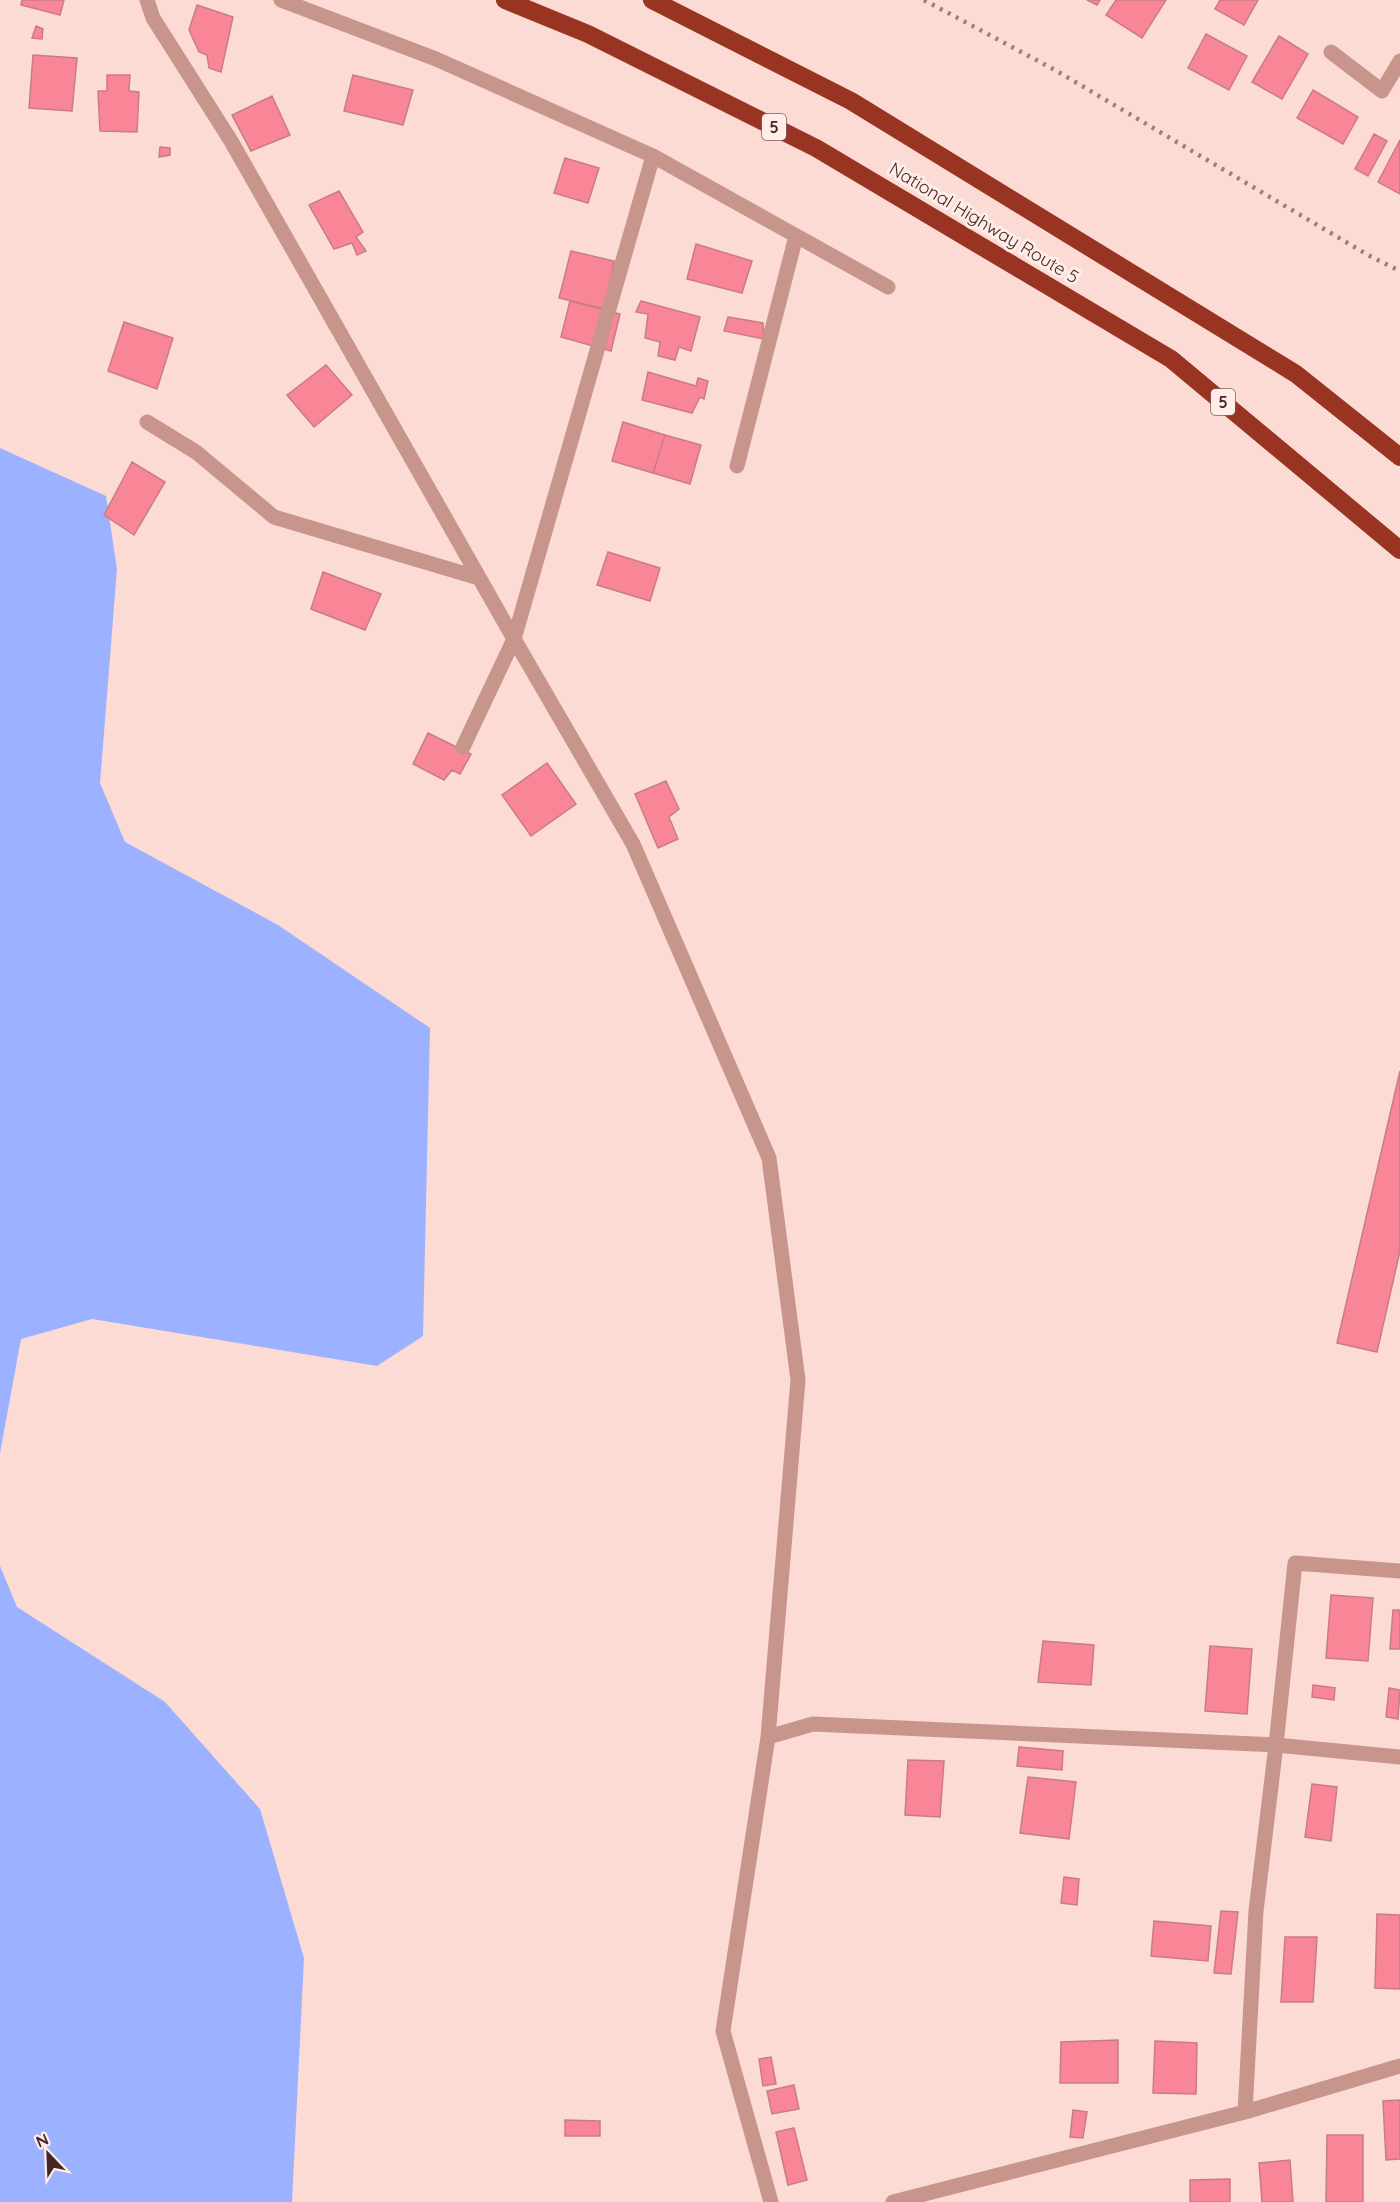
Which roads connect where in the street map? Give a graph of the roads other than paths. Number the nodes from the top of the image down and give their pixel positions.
1 (147, 0) edge
2 (281, 0) edge
3 (505, 0) edge
4 (652, 0) edge
5 (1331, 52) dead end
6 (1400, 61) edge
7 (653, 156) junction
8 (796, 236) junction
9 (888, 287) dead end
10 (147, 422) dead end
11 (1400, 457) edge
12 (736, 466) dead end
13 (1400, 550) edge
14 (479, 578) junction
15 (514, 639) junction
16 (463, 747) dead end
17 (1400, 1571) edge
18 (768, 1737) junction
19 (1276, 1745) junction
20 (1400, 1757) edge
21 (1400, 2066) edge
22 (1245, 2112) junction
23 (771, 2202) edge
24 (893, 2202) edge

1 - 14 street
2 - 7 street
3 - 13 highway, National Highway Route 5 / 5
4 - 11 highway, National Highway Route 5
5 - 6 street
7 - 8 street
7 - 15 street
8 - 9 street
8 - 12 street
10 - 14 street
14 - 15 street
15 - 16 street
15 - 18 street
17 - 19 street
18 - 19 street
18 - 23 street
19 - 20 street
19 - 22 street
21 - 22 street
22 - 24 street

